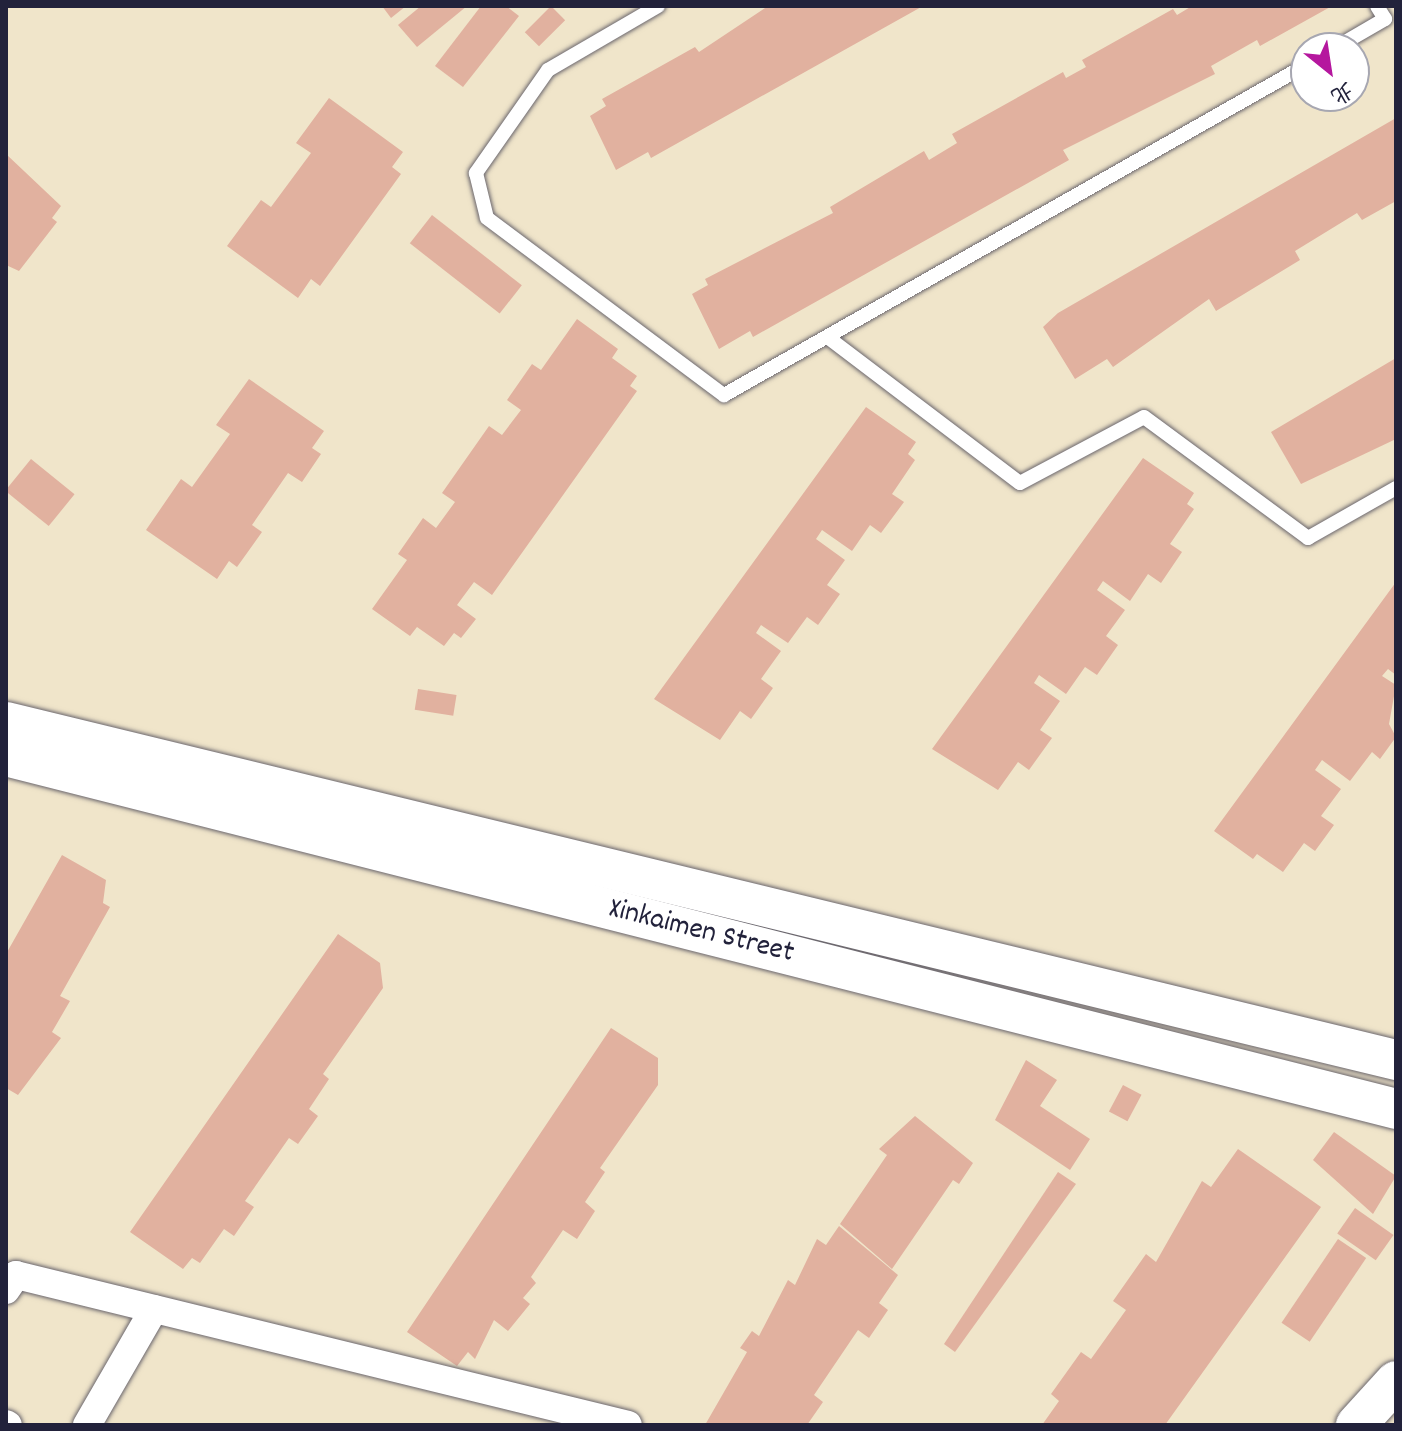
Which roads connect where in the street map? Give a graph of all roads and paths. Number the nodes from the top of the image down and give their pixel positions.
1 (658, 6) edge
2 (1377, 6) edge
3 (1363, 32) edge
4 (1290, 74) edge
5 (830, 339) junction
6 (1396, 488) edge
7 (6, 722) edge
8 (6, 756) edge
9 (1396, 1060) edge
10 (1396, 1109) edge
11 (6, 1290) edge
12 (154, 1309) junction
13 (1396, 1381) edge
14 (87, 1425) edge
15 (628, 1425) edge
16 (1356, 1425) edge

1 - 5 lane
2 - 3 lane
4 - 5 lane
5 - 6 lane
7 - 9 street, Xinkaimen Street
8 - 10 street, Xinkaimen Street
11 - 12 street
12 - 14 street
12 - 15 street
13 - 16 street

